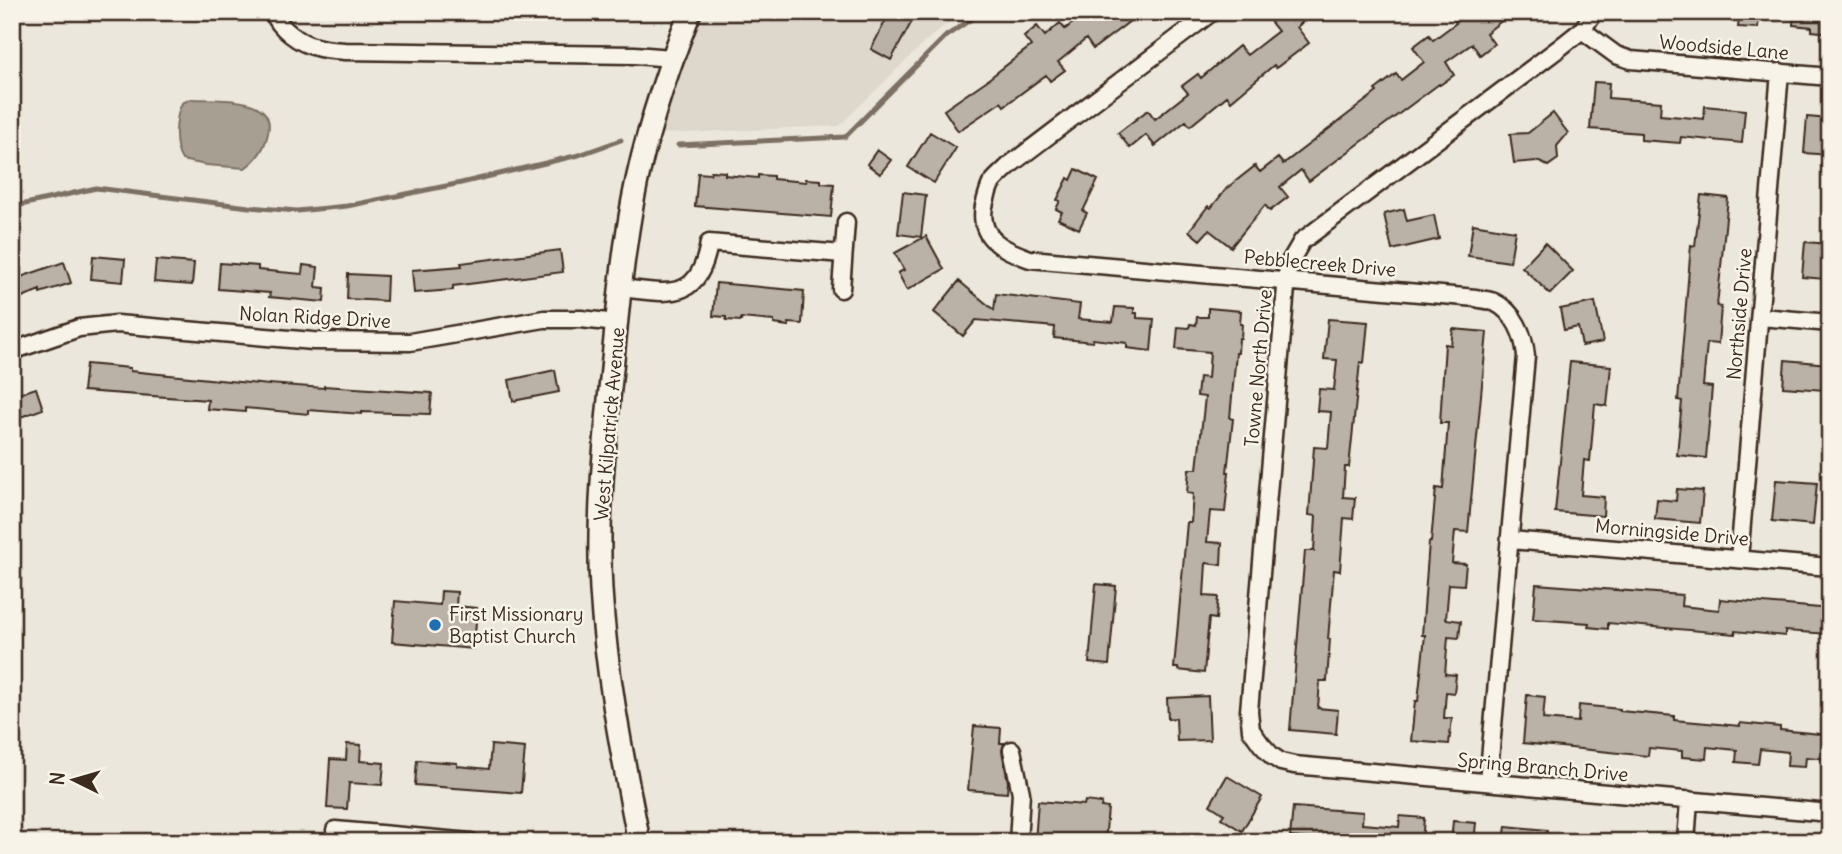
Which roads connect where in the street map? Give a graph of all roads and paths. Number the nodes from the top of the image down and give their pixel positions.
1 (273, 12) edge
2 (690, 12) edge
3 (1212, 12) edge
4 (1594, 12) edge
5 (1582, 30) junction
6 (673, 58) junction
7 (1780, 72) junction
8 (1830, 77) edge
9 (846, 222) dead end
10 (844, 254) junction
11 (1286, 281) junction
12 (621, 288) junction
13 (841, 289) dead end
14 (1760, 317) junction
15 (617, 323) junction
16 (1830, 323) edge
17 (12, 351) edge
18 (1510, 540) junction
19 (1738, 559) junction
20 (1830, 567) edge
21 (1261, 744) joint
22 (1012, 750) dead end
23 (1488, 782) junction
24 (1689, 800) junction
25 (1830, 813) edge
26 (335, 830) dead end
27 (471, 842) edge
28 (639, 842) edge
29 (1018, 842) edge
30 (1685, 842) edge

1 - 6 street
2 - 6 main road, West Kilpatrick Avenue
3 - 11 street, Pebblecreek Drive
4 - 5 street, Towne North Drive
5 - 7 street, Woodside Lane
5 - 11 street, Towne North Drive
6 - 12 main road, West Kilpatrick Avenue
7 - 8 street, Woodside Lane
7 - 14 street, Northside Drive
9 - 10 street
10 - 12 street
10 - 13 street
11 - 18 street, Pebblecreek Drive
11 - 21 street, Towne North Drive
12 - 15 main road, West Kilpatrick Avenue
14 - 16 street
14 - 19 street, Northside Drive
15 - 17 street, Nolan Ridge Drive
15 - 28 main road, West Kilpatrick Avenue
18 - 19 street, Morningside Drive
18 - 23 street, Pebblecreek Drive
19 - 20 street, Morningside Drive
21 - 23 street, Spring Branch Drive
22 - 29 street
23 - 24 street, Spring Branch Drive
24 - 25 street, Spring Branch Drive
24 - 30 street
26 - 27 street

